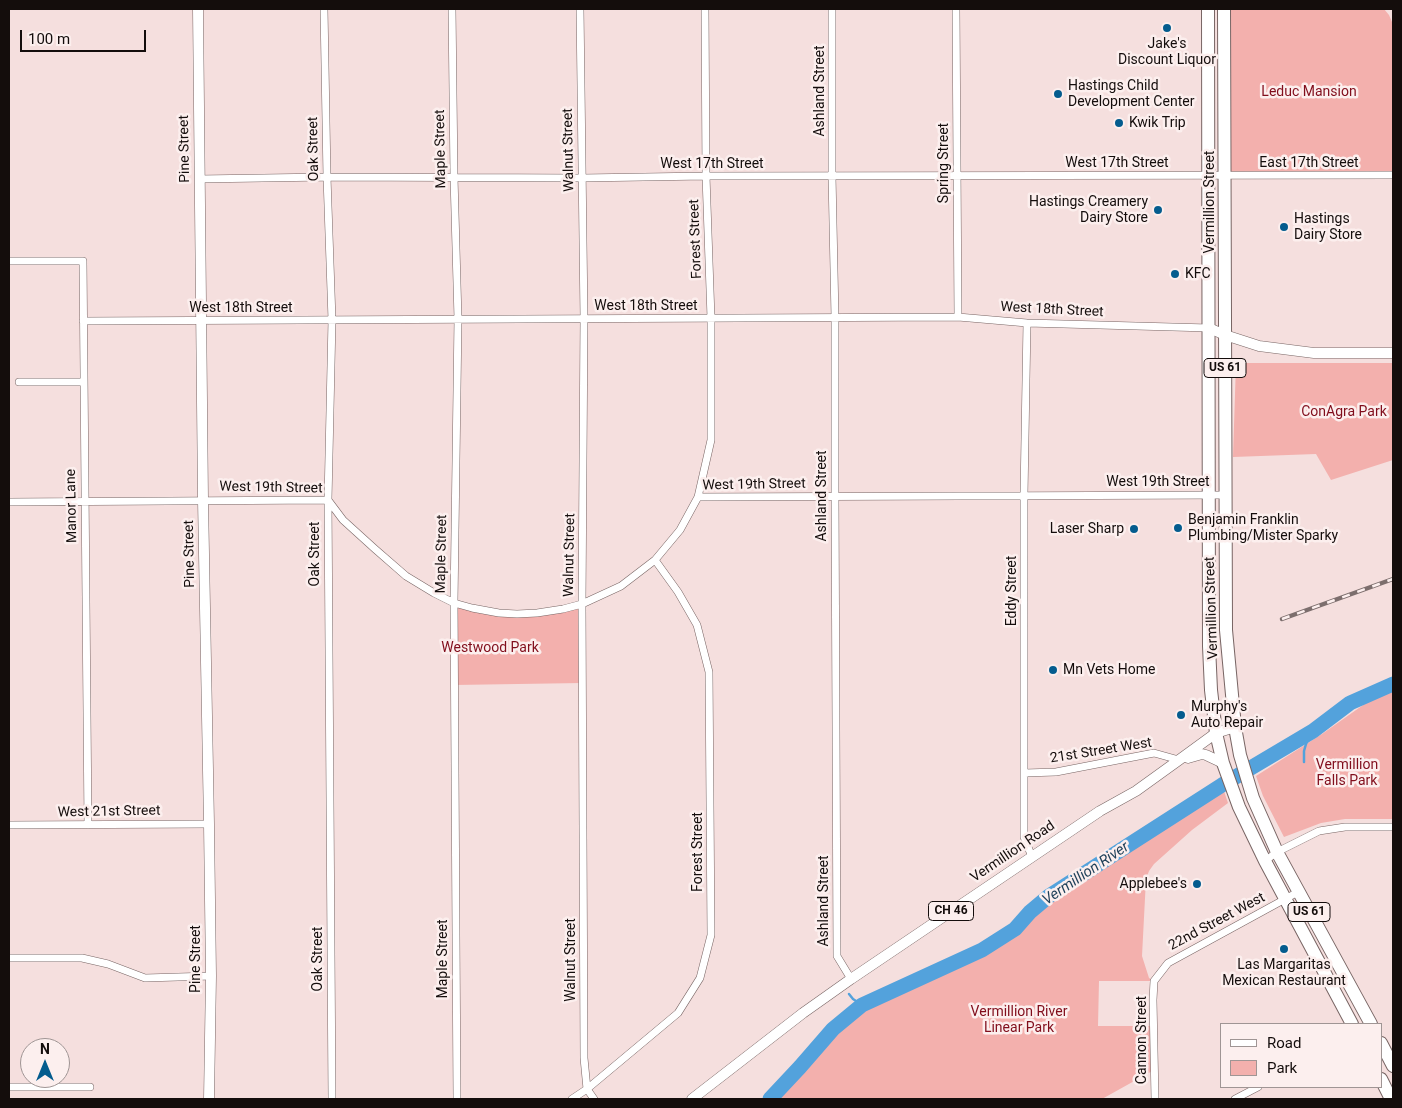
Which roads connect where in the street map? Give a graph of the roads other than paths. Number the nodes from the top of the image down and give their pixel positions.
1 (198, 9) edge
2 (324, 9) edge
3 (452, 9) edge
4 (580, 9) edge
5 (705, 9) edge
6 (832, 9) edge
7 (956, 9) edge
8 (1208, 9) edge
9 (1224, 9) edge
10 (1393, 175) edge
11 (706, 176) junction
12 (832, 176) junction
13 (956, 176) junction
14 (1208, 176) junction
15 (1224, 176) junction
16 (454, 177) junction
17 (327, 178) junction
18 (582, 178) junction
19 (199, 179) junction
20 (9, 261) edge
21 (836, 317) junction
22 (958, 317) junction
23 (584, 318) junction
24 (711, 318) junction
25 (458, 319) junction
26 (201, 320) junction
27 (332, 320) junction
28 (83, 321) junction
29 (1027, 323) junction
30 (1209, 328) junction
31 (1225, 336) junction
32 (1393, 353) edge
33 (19, 382) dead end
34 (84, 382) junction
35 (1210, 494) junction
36 (1024, 495) junction
37 (1225, 495) junction
38 (835, 496) junction
39 (698, 497) junction
40 (203, 500) junction
41 (328, 500) junction
42 (85, 501) junction
43 (9, 502) edge
44 (655, 560) junction
45 (454, 602) junction
46 (582, 604) junction
47 (1235, 727) junction
48 (1216, 733) junction
49 (1180, 760) junction
50 (1223, 763) junction
51 (1025, 773) junction
52 (209, 824) junction
53 (88, 825) junction
54 (9, 826) edge
55 (1393, 827) edge
56 (1278, 852) junction
57 (1032, 857) junction
58 (1265, 861) junction
59 (1298, 892) junction
60 (1285, 900) junction
61 (9, 958) edge
62 (210, 976) junction
63 (851, 979) junction
64 (1154, 981) joint
65 (1351, 1023) edge
66 (1370, 1023) edge
67 (1382, 1045) edge
68 (1393, 1066) edge
69 (1382, 1081) edge
70 (90, 1087) dead end
71 (9, 1088) edge
72 (1256, 1088) edge
73 (587, 1089) junction
74 (209, 1099) edge
75 (332, 1099) edge
76 (457, 1099) edge
77 (572, 1099) edge
78 (594, 1099) edge
79 (692, 1099) edge
80 (1155, 1099) edge
81 (1235, 1099) edge
82 (1392, 1099) edge

1 - 19 street, Pine Street
2 - 17 street, Oak Street
3 - 16 street, Maple Street
4 - 18 street, Walnut Street
5 - 11 street, Forest Street
6 - 12 street, Ashland Street
7 - 13 street, Spring Street
8 - 14 highway, Vermillion Street / US 61
9 - 15 highway, Vermillion Street / US 61
10 - 15 street, East 17th Street
11 - 12 street, West 17th Street
11 - 18 street, West 17th Street
11 - 24 street, Forest Street
12 - 13 street, West 17th Street
12 - 21 street, Ashland Street
13 - 14 street, West 17th Street
13 - 22 street, Spring Street
14 - 15 street, West 17th Street
14 - 30 highway, Vermillion Street / US 61
15 - 31 highway, Vermillion Street / US 61
16 - 17 street, West 17th Street
16 - 18 street, West 17th Street
16 - 25 street, Maple Street
17 - 19 street, West 17th Street
17 - 27 street, Oak Street
18 - 23 street, Walnut Street
19 - 26 street, Pine Street
20 - 28 street, Manor Lane
21 - 22 street, West 18th Street
21 - 24 street, West 18th Street
21 - 38 street, Ashland Street
22 - 29 street, West 18th Street
23 - 24 street, West 18th Street
23 - 25 street, West 18th Street
23 - 46 street, Walnut Street
24 - 39 street, Forest Street
25 - 27 street, West 18th Street
25 - 45 street, Maple Street
26 - 27 street, West 18th Street
26 - 28 street, West 18th Street
26 - 40 street, Pine Street
27 - 41 street, Oak Street
28 - 34 street, Manor Lane
29 - 30 street, West 18th Street
29 - 36 street, Eddy Street
30 - 31 street
30 - 35 highway, Vermillion Street / US 61
31 - 32 street
31 - 37 highway, Vermillion Street / US 61
33 - 34 street
34 - 42 street, Manor Lane
35 - 36 street, West 19th Street
35 - 37 street, West 19th Street
35 - 48 highway, Vermillion Street / US 61
36 - 38 street, West 19th Street
36 - 51 street, Eddy Street
37 - 47 highway, Vermillion Street / US 61
38 - 39 street, West 19th Street
38 - 63 street, Ashland Street
39 - 44 street, West 19th Street
40 - 41 street, West 19th Street
40 - 42 street, West 19th Street
40 - 52 street, Pine Street
41 - 45 street, West 19th Street
41 - 75 street, Oak Street
42 - 43 street, West 19th Street
42 - 53 street, Manor Lane
44 - 46 street, West 19th Street
44 - 73 street, Forest Street
45 - 46 street, West 19th Street
45 - 76 street, Maple Street
46 - 73 street, Walnut Street
47 - 48 street, Vermillion Road / CH 46
47 - 56 highway, Vermillion Street / US 61
48 - 49 street, Vermillion Road / CH 46
48 - 50 highway, Vermillion Street / US 61
49 - 50 street
49 - 51 street, 21st Street West
49 - 57 street, Vermillion Road / CH 46
50 - 58 highway, Vermillion Street / US 61
51 - 57 street, Eddy Street
52 - 53 street, West 21st Street
52 - 62 street, Pine Street
53 - 54 street, West 21st Street
55 - 56 street
56 - 58 street
56 - 59 highway, Vermillion Street / US 61
57 - 63 street, Vermillion Road / CH 46
58 - 60 highway, Vermillion Street / US 61
59 - 60 street, 22nd Street West
59 - 66 highway, Vermillion Street / US 61
60 - 64 street, 22nd Street West
60 - 65 highway, Vermillion Street / US 61
61 - 62 street
62 - 74 street, Pine Street
63 - 79 street, Vermillion Road / CH 46
64 - 80 street, Cannon Street
67 - 68 highway
69 - 82 highway
70 - 71 street
72 - 81 street
73 - 77 street, Forest Street
73 - 78 street, Walnut Street

